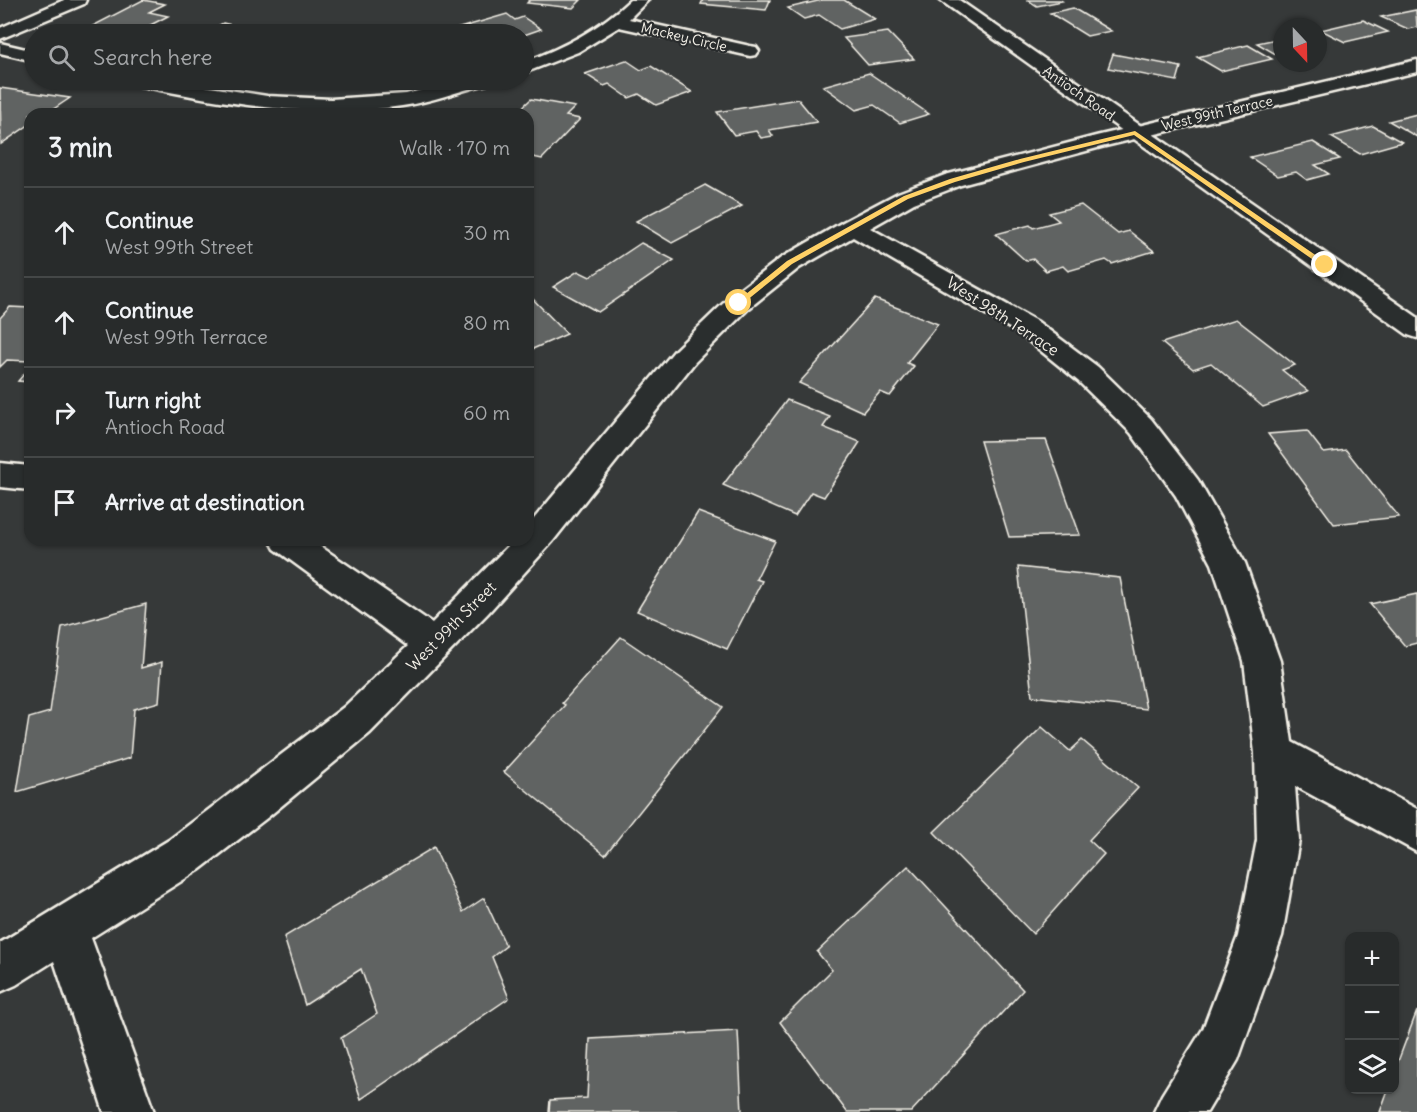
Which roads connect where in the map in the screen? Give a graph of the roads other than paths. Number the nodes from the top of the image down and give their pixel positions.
1 (39, 0) edge
2 (78, 0) edge
3 (640, 0) edge
4 (948, 0) edge
5 (618, 22) junction
6 (0, 28) edge
7 (0, 34) edge
8 (0, 48) edge
9 (750, 51) dead end
10 (24, 54) edge
11 (534, 64) edge
12 (1417, 66) edge
13 (185, 90) edge
14 (448, 90) edge
15 (394, 107) edge
16 (1135, 133) junction
17 (851, 227) junction
18 (1417, 329) edge
19 (0, 475) edge
20 (24, 477) edge
21 (534, 541) edge
22 (294, 546) edge
23 (529, 546) edge
24 (433, 644) junction
25 (1274, 753) junction
26 (1417, 831) edge
27 (66, 929) junction
28 (0, 969) edge
29 (129, 1112) edge
30 (1179, 1112) edge

1 - 6 street
2 - 7 street
3 - 5 street, Mackey Circle
4 - 16 street, Antioch Road
5 - 9 street, Mackey Circle
5 - 11 street, Mackey Circle
8 - 10 street
12 - 16 street, West 99th Terrace
13 - 15 street
14 - 15 street
16 - 17 street, West 99th Terrace
16 - 18 street, Antioch Road
17 - 21 street, West 99th Street
17 - 25 street, West 98th Terrace
19 - 20 street
22 - 24 street
23 - 24 street, West 99th Street
24 - 27 street, West 99th Street
25 - 26 street
25 - 30 street, West 98th Terrace
27 - 28 street, West 99th Street
27 - 29 street

